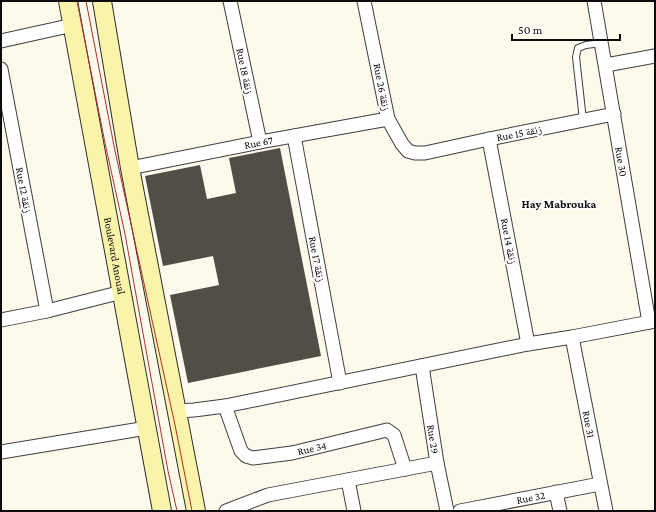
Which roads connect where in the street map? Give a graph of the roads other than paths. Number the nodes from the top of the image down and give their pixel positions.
1 (68, 1) edge
2 (102, 1) edge
3 (230, 1) edge
4 (364, 1) edge
5 (594, 1) edge
6 (73, 25) junction
7 (1, 41) edge
8 (602, 43) junction
9 (655, 56) edge
10 (606, 66) junction
11 (1, 69) edge
12 (614, 114) junction
13 (388, 119) junction
14 (583, 120) junction
15 (294, 136) junction
16 (489, 139) junction
17 (260, 142) junction
18 (425, 153) joint
19 (130, 168) junction
20 (122, 292) junction
21 (48, 310) junction
22 (1, 320) edge
23 (652, 321) edge
24 (572, 337) junction
25 (528, 344) junction
26 (422, 366) junction
27 (340, 383) junction
28 (225, 406) junction
29 (176, 410) junction
30 (147, 428) junction
31 (1, 452) edge
32 (437, 463) junction
33 (405, 469) junction
34 (348, 480) junction
35 (600, 484) junction
36 (556, 492) junction
37 (240, 509) edge
38 (162, 511) edge
39 (196, 511) edge
40 (226, 511) edge
41 (354, 511) edge
42 (447, 511) edge
43 (460, 511) edge
44 (560, 511) edge
45 (606, 511) edge

1 - 6 street, Boulevard Anoual
2 - 19 street
3 - 17 street, Rue 18 زنقة
4 - 13 street, Rue 26 زنقة
5 - 8 street, Rue 30
6 - 7 street
6 - 20 street, Boulevard Anoual
8 - 10 street, Rue 30
8 - 14 lane
9 - 10 street
10 - 12 street, Rue 30
11 - 21 street, Rue 12 زنقة
12 - 14 street, Rue 15 زنقة
12 - 23 street, Rue 30
13 - 15 street, Rue 67
13 - 18 street, Rue 26 زنقة
14 - 16 street, Rue 15 زنقة
15 - 17 street, Rue 67
15 - 27 street, Rue 17 زنقة
16 - 18 street, Rue 15 زنقة
16 - 25 street, Rue 14 زنقة
17 - 19 street, Rue 67
19 - 29 street
20 - 21 street
20 - 30 street, Boulevard Anoual
21 - 22 street
23 - 24 street
24 - 25 street
24 - 35 street, Rue 31
25 - 26 street
26 - 27 street
26 - 32 street, Rue 29
27 - 28 street
28 - 29 street
28 - 33 street, Rue 34
29 - 39 street
30 - 31 street
30 - 38 street, Boulevard Anoual
32 - 33 street
32 - 42 street, Rue 29
33 - 34 street
34 - 37 street
34 - 41 street
35 - 36 street, Rue 32
35 - 45 street, Rue 31
36 - 43 street, Rue 32
36 - 44 street
37 - 40 street

